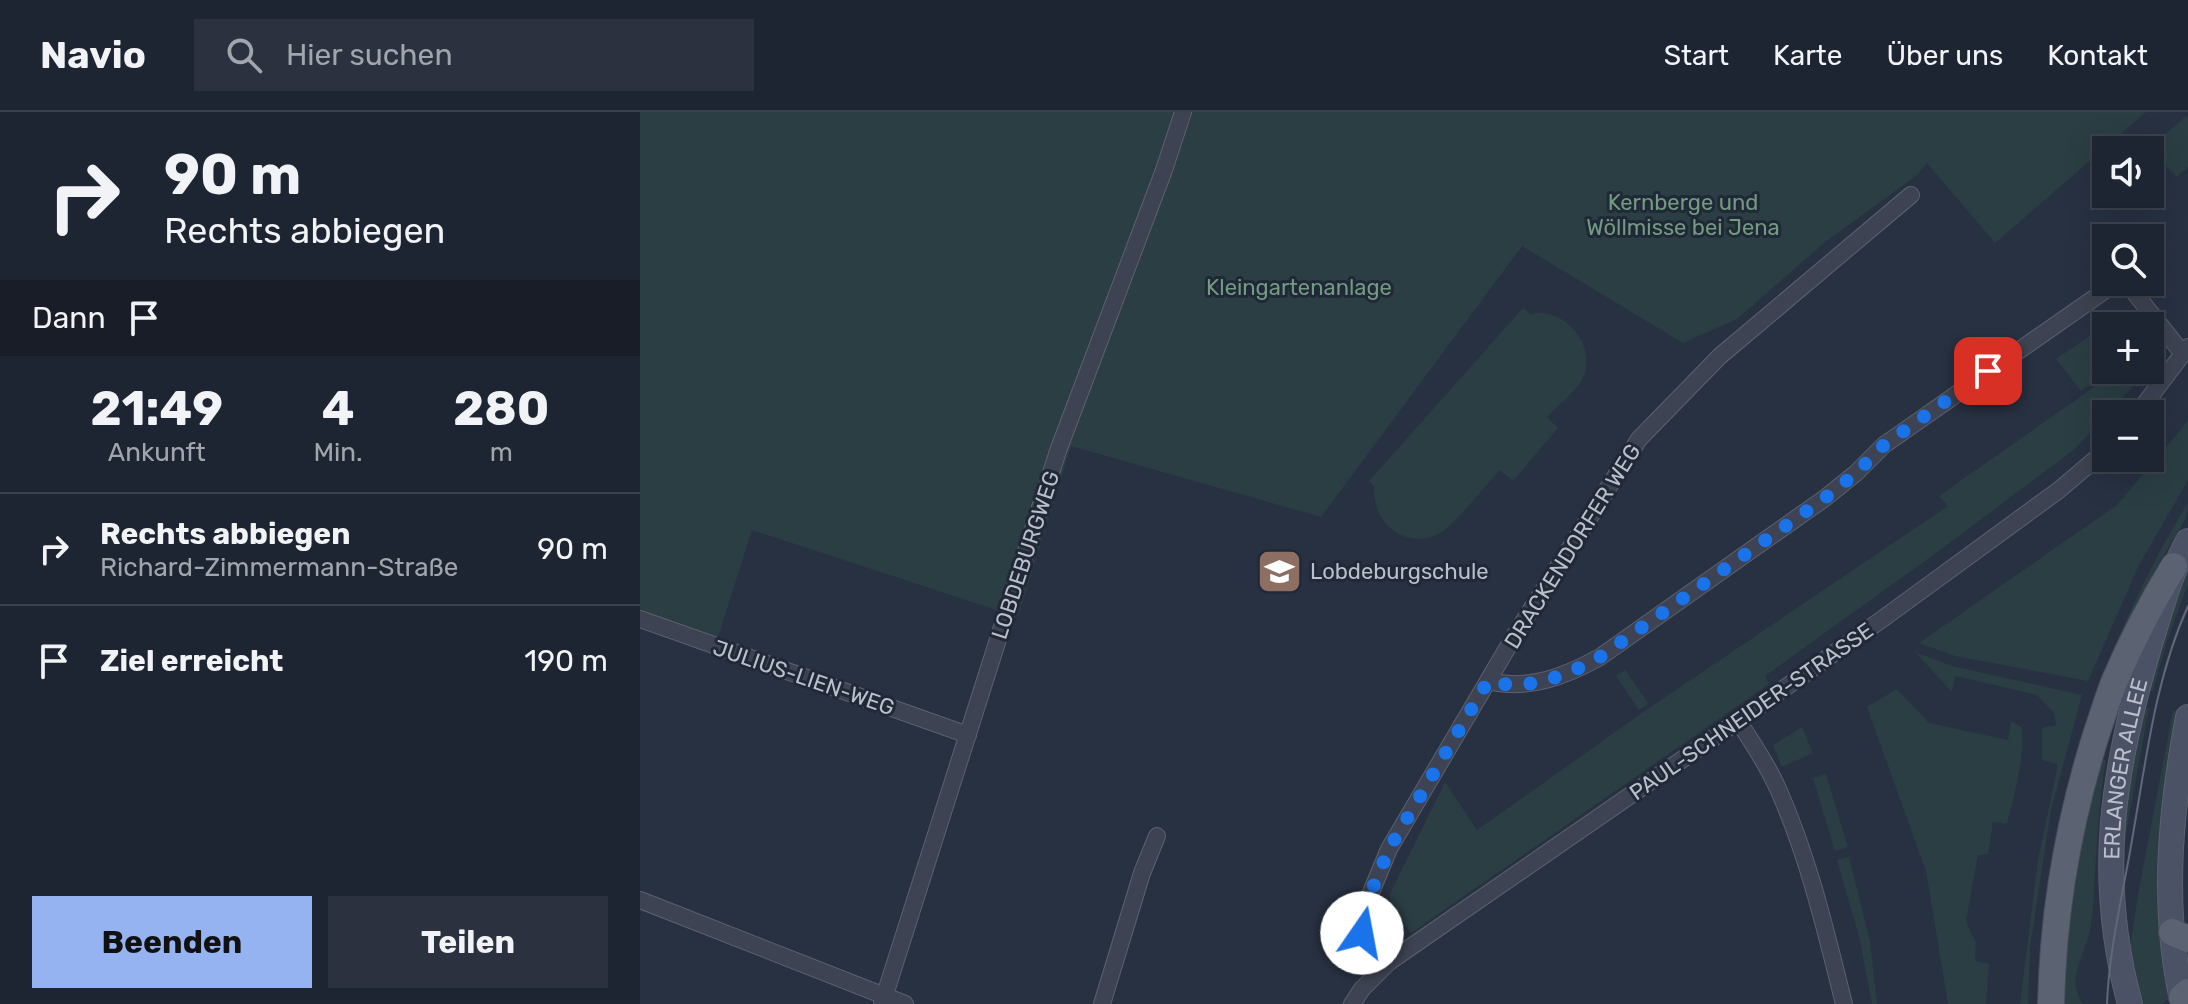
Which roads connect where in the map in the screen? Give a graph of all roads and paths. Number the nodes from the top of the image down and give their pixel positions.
1 (1183, 112) edge
2 (1911, 195) dead end
3 (2097, 296) edge
4 (2138, 296) edge
5 (2185, 351) edge
6 (2148, 400) edge
7 (2092, 462) edge
8 (2188, 541) edge
9 (2174, 566) junction
10 (640, 619) edge
11 (1488, 681) junction
12 (2188, 717) edge
13 (1738, 721) junction
14 (968, 735) junction
15 (1157, 836) dead end
16 (640, 900) edge
17 (2180, 936) edge
18 (1389, 962) junction
19 (2182, 999) edge
20 (883, 1000) edge
21 (905, 1004) edge
22 (1102, 1004) edge
23 (1352, 1004) edge
24 (1844, 1004) edge
25 (2051, 1004) edge
26 (2130, 1004) edge

1 - 14 street, LOBDEBURGWEG
2 - 11 street, DRACKENDORFER WEG
3 - 11 street
4 - 5 street
5 - 6 street
7 - 13 street, PAUL-SCHNEIDER-STRASSE
8 - 9 main road, ERLANGER ALLEE
9 - 25 main road
9 - 26 main road, ERLANGER ALLEE
10 - 14 street, JULIUS-LIEN-WEG
11 - 18 street, DRACKENDORFER WEG
12 - 17 main road
13 - 18 street, PAUL-SCHNEIDER-STRASSE
13 - 24 street
14 - 20 street, LOBDEBURGWEG
15 - 22 street
16 - 20 street
17 - 19 main road
18 - 23 street
20 - 21 street

